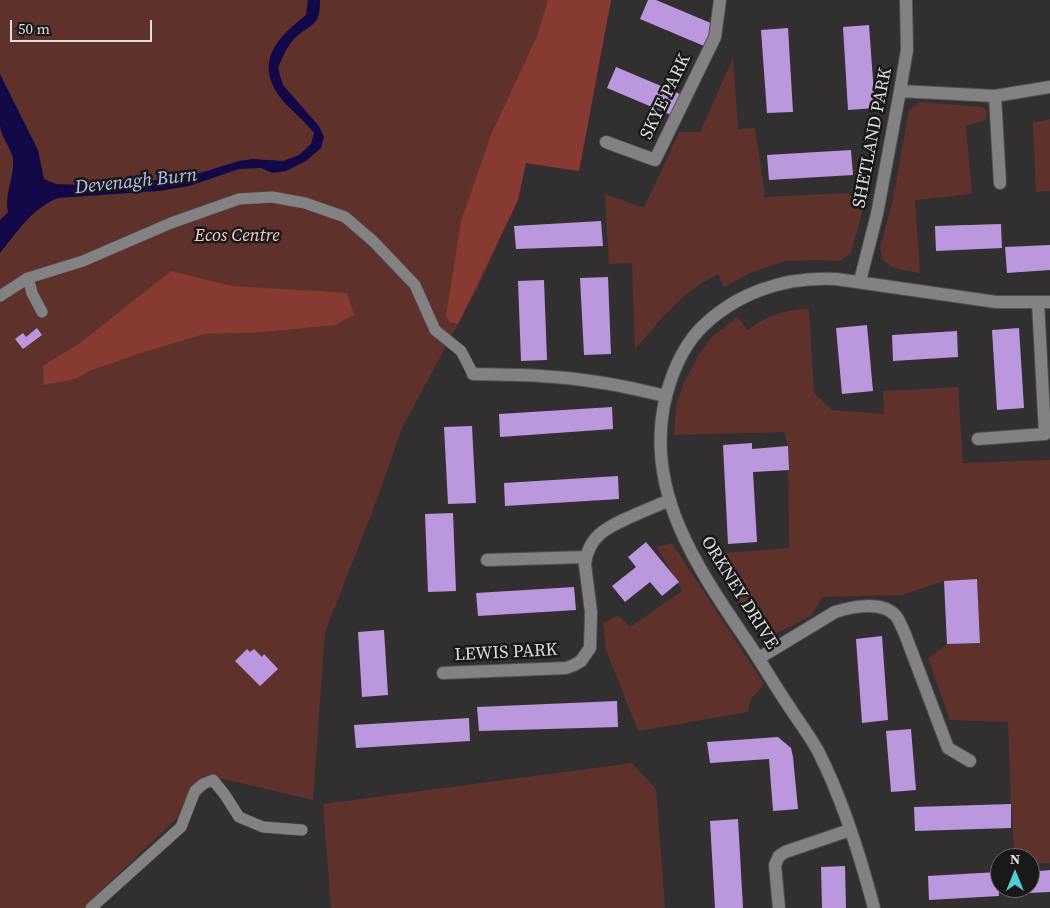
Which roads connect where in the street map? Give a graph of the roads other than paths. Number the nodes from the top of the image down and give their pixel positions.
1 (720, 0) edge
2 (906, 0) edge
3 (1050, 87) edge
4 (900, 91) junction
5 (995, 96) junction
6 (606, 142) dead end
7 (1000, 183) dead end
8 (28, 278) junction
9 (860, 281) junction
10 (0, 296) edge
11 (1044, 302) edge
12 (42, 312) dead end
13 (473, 374) joint
14 (666, 396) junction
15 (978, 439) dead end
16 (670, 500) junction
17 (586, 557) junction
18 (488, 560) dead end
19 (759, 658) junction
20 (443, 673) dead end
21 (970, 760) dead end
22 (302, 830) dead end
23 (850, 830) junction
24 (91, 908) edge
25 (779, 908) edge
26 (874, 908) edge

1 - 6 street, SKYE PARK
2 - 4 street, SHETLAND PARK
3 - 5 street
4 - 5 street
4 - 9 street, SHETLAND PARK
5 - 7 street
8 - 10 lane
8 - 12 lane
8 - 13 lane
9 - 11 street, ORKNEY DRIVE
9 - 14 street, ORKNEY DRIVE
11 - 15 street
13 - 14 street
14 - 16 street, ORKNEY DRIVE
16 - 17 street
16 - 19 street, ORKNEY DRIVE
17 - 18 street
17 - 20 street, LEWIS PARK
19 - 21 street
19 - 23 street, ORKNEY DRIVE
22 - 24 lane
23 - 25 street
23 - 26 street, ORKNEY DRIVE

